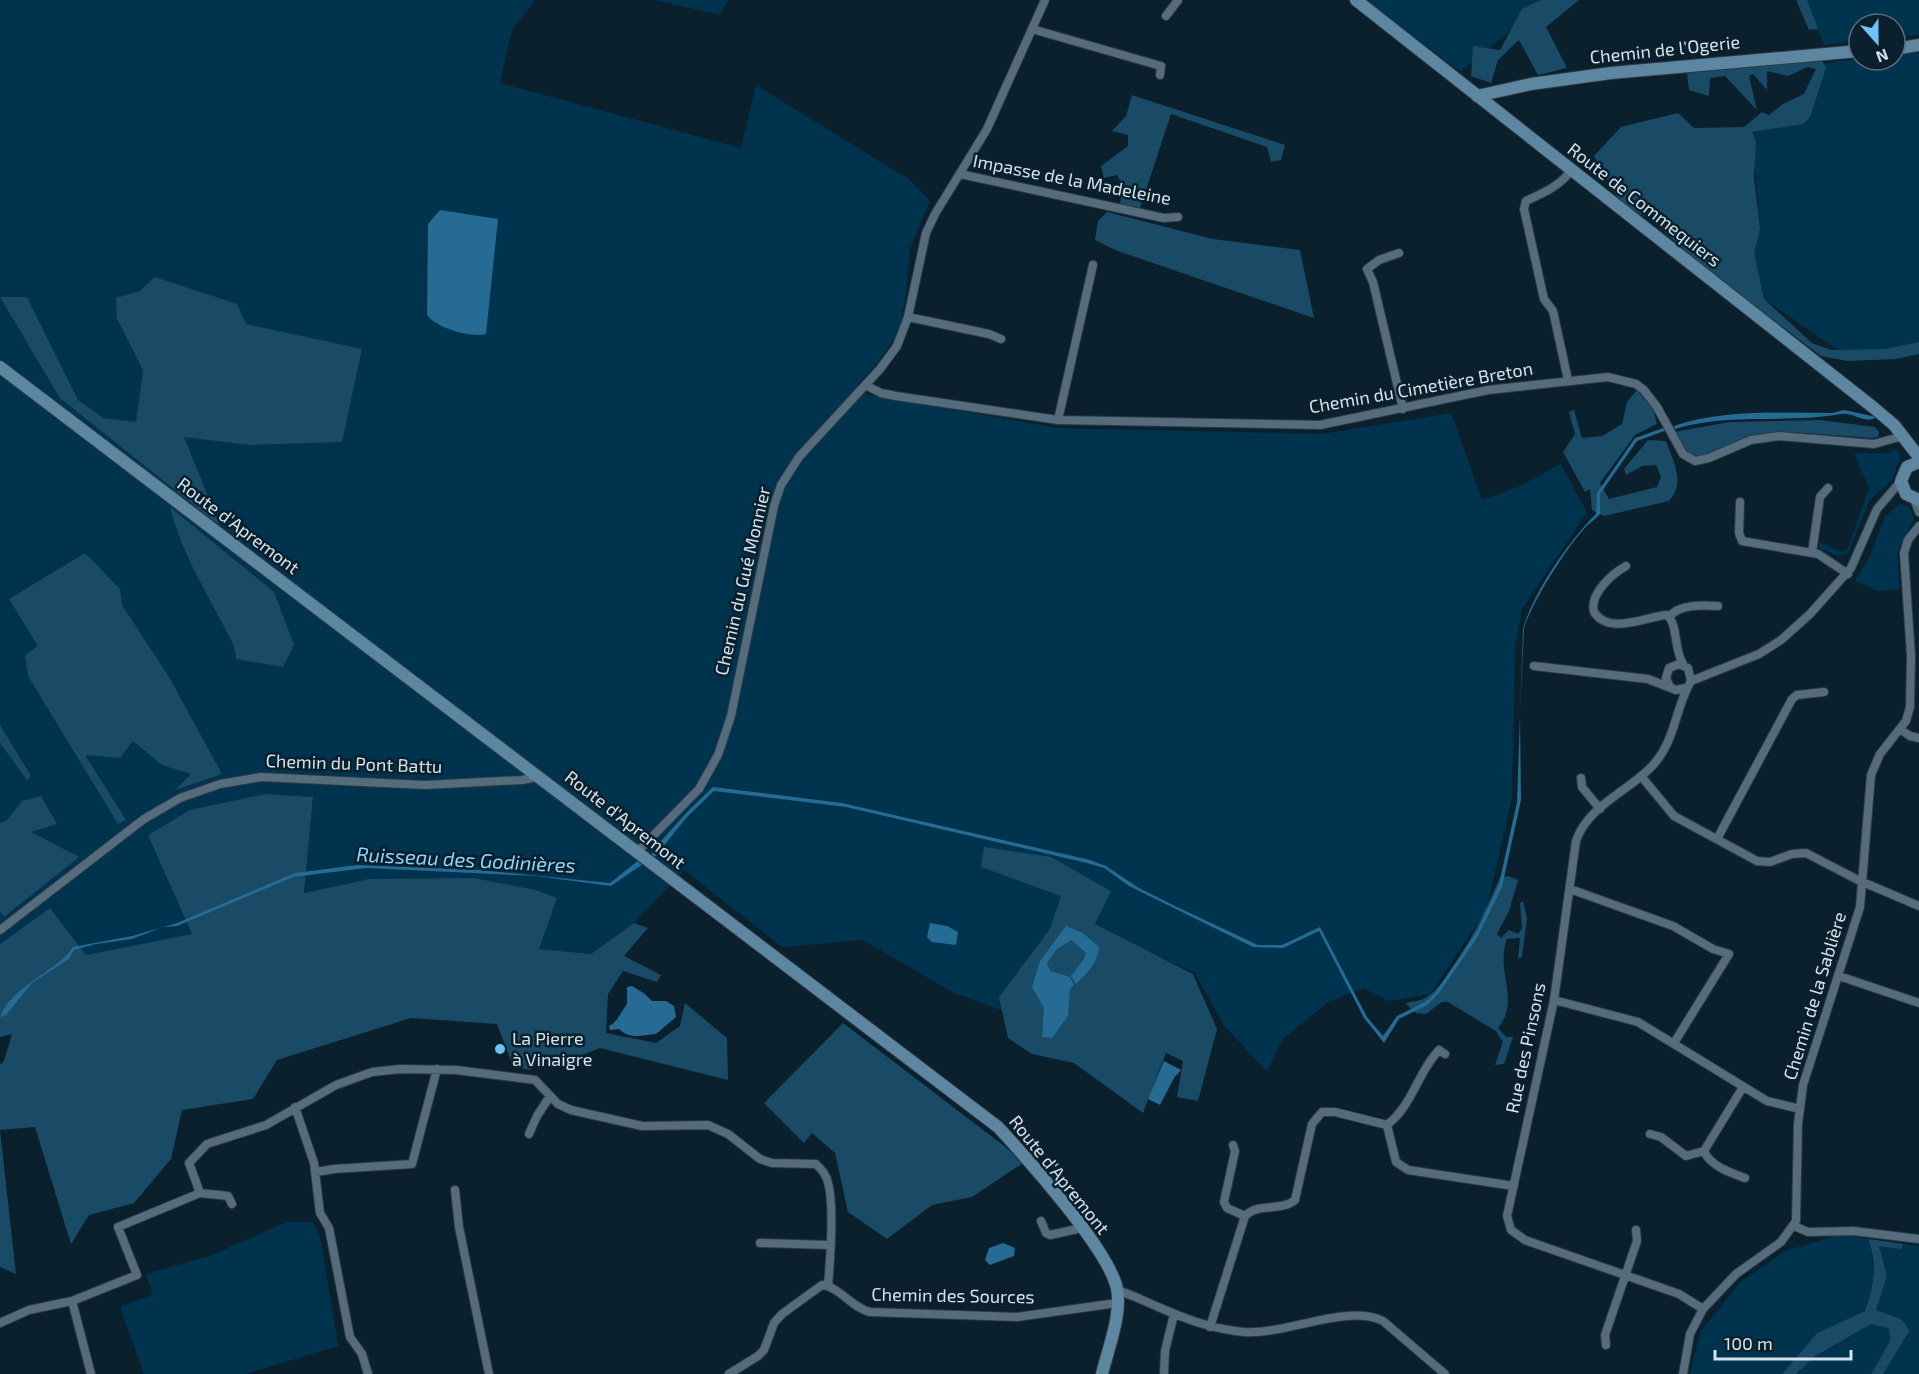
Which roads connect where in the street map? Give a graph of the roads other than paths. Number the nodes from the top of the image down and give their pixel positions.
1 (1045, 0) edge
2 (1178, 0) edge
3 (1356, 0) edge
4 (1166, 16) dead end
5 (1032, 29) junction
6 (1847, 52) edge
7 (1160, 75) dead end
8 (1477, 96) junction
9 (1571, 170) junction
10 (960, 174) junction
11 (1178, 217) dead end
12 (1399, 253) dead end
13 (1093, 265) dead end
14 (908, 317) junction
15 (1001, 339) dead end
16 (0, 367) edge
17 (1568, 380) junction
18 (865, 385) junction
19 (1403, 409) junction
20 (1058, 420) junction
21 (1904, 439) junction
22 (1919, 457) edge
23 (1913, 464) edge
24 (1901, 481) junction
25 (1828, 488) dead end
26 (1913, 497) edge
27 (1887, 499) junction
28 (1740, 502) dead end
29 (1919, 512) edge
30 (1919, 526) edge
31 (1812, 553) junction
32 (1626, 566) dead end
33 (1848, 574) junction
34 (1718, 606) dead end
35 (1670, 617) junction
36 (1676, 652) junction
37 (1534, 666) dead end
38 (1672, 666) junction
39 (1686, 667) junction
40 (1709, 673) junction
41 (1666, 674) junction
42 (1648, 679) junction
43 (1689, 685) junction
44 (1672, 687) junction
45 (1824, 692) dead end
46 (1681, 702) junction
47 (1900, 729) junction
48 (1919, 738) edge
49 (536, 774) junction
50 (1641, 776) junction
51 (1581, 778) dead end
52 (1600, 809) junction
53 (1717, 839) junction
54 (637, 852) junction
55 (1863, 881) junction
56 (1570, 889) junction
57 (1919, 906) edge
58 (0, 930) edge
59 (1839, 976) junction
60 (1554, 1000) junction
61 (1919, 1003) edge
62 (1674, 1043) junction
63 (1445, 1054) dead end
64 (437, 1070) junction
65 (1743, 1087) junction
66 (550, 1096) junction
67 (296, 1107) junction
68 (1800, 1109) junction
69 (1388, 1125) junction
70 (529, 1134) dead end
71 (1650, 1134) dead end
72 (1233, 1145) dead end
73 (1704, 1151) junction
74 (316, 1172) junction
75 (1745, 1178) dead end
76 (1514, 1186) junction
77 (455, 1190) dead end
78 (200, 1193) junction
79 (232, 1204) dead end
80 (1245, 1216) junction
81 (1041, 1221) dead end
82 (1794, 1226) junction
83 (1082, 1228) junction
84 (1636, 1230) dead end
85 (1919, 1239) edge
86 (760, 1244) dead end
87 (829, 1245) junction
88 (1626, 1275) junction
89 (828, 1286) junction
90 (1117, 1297) junction
91 (72, 1301) junction
92 (1703, 1309) junction
93 (1174, 1314) junction
94 (0, 1323) edge
95 (1210, 1327) junction
96 (1606, 1346) dead end
97 (91, 1374) edge
98 (368, 1374) edge
99 (489, 1374) edge
100 (729, 1374) edge
101 (1102, 1374) edge
102 (1164, 1374) edge
103 (1445, 1374) edge
104 (1683, 1374) edge

1 - 5 street, Chemin du Gué Monnier
2 - 4 street
3 - 8 street, Route de Commequiers
5 - 7 street
5 - 10 street, Chemin du Gué Monnier
6 - 8 street, Chemin de l'Ogerie
8 - 9 street, Route de Commequiers
9 - 17 street
9 - 21 street, Route de Commequiers
10 - 11 street, Impasse de la Madeleine
10 - 14 street, Chemin du Gué Monnier
12 - 19 street
13 - 20 street
14 - 15 street
14 - 18 street, Chemin du Gué Monnier
16 - 49 street, Route d'Apremont
17 - 19 street, Chemin du Cimetière Breton
17 - 21 street, Chemin du Cimetière Breton
18 - 20 street, Chemin du Cimetière Breton
18 - 54 street, Chemin du Gué Monnier
19 - 20 street, Chemin du Cimetière Breton
21 - 22 street, Route de Commequiers
21 - 23 street
23 - 24 street
24 - 26 street
24 - 27 street
25 - 31 street
26 - 27 street
26 - 29 street
27 - 33 street
28 - 31 street
30 - 47 street, Chemin de la Sablière
31 - 33 street
32 - 35 street
33 - 40 street
34 - 35 street
35 - 36 street
36 - 38 street
36 - 39 street
37 - 42 street
38 - 39 street
38 - 41 street
39 - 40 street
39 - 43 street
40 - 43 street
41 - 42 street
41 - 44 street
42 - 44 street
43 - 44 street
43 - 46 street, Rue des Pinsons
44 - 46 street
45 - 53 street
46 - 50 street, Rue des Pinsons
47 - 48 street
47 - 55 street, Chemin de la Sablière
49 - 54 street, Route d'Apremont
49 - 58 street, Chemin du Pont Battu
50 - 52 street, Rue des Pinsons
50 - 53 street
51 - 52 street
52 - 56 street, Rue des Pinsons
53 - 55 street
54 - 83 street, Route d'Apremont
55 - 57 street
55 - 59 street, Chemin de la Sablière
56 - 60 street, Rue des Pinsons
56 - 62 street
59 - 61 street
59 - 68 street, Chemin de la Sablière
60 - 62 street
60 - 76 street, Rue des Pinsons
62 - 65 street
63 - 69 street
64 - 66 street
64 - 67 street
64 - 74 street
65 - 68 street
65 - 73 street
66 - 70 street
66 - 87 street
67 - 74 street
67 - 78 street
68 - 82 street, Chemin de la Sablière
69 - 76 street
69 - 80 street
71 - 73 street
72 - 80 street
73 - 75 street
74 - 98 street
76 - 88 street, Rue des Pinsons
77 - 99 street
78 - 79 street
78 - 91 street
80 - 95 street
81 - 83 street
82 - 85 street
82 - 92 street
83 - 90 street, Route d'Apremont
84 - 88 street
86 - 87 street
87 - 89 street
88 - 92 street, Rue des Pinsons
88 - 96 street
89 - 90 street, Chemin des Sources
89 - 100 street
90 - 93 street
90 - 101 street
91 - 94 street
91 - 97 street
92 - 104 street
93 - 95 street
93 - 102 street
95 - 103 street

